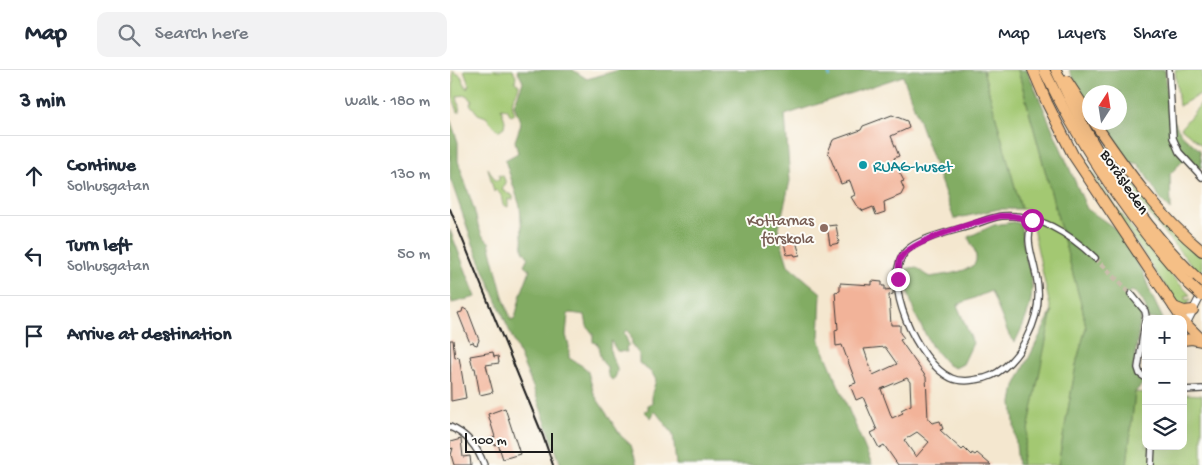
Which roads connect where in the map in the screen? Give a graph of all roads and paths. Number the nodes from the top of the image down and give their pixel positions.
1 (1033, 70) edge
2 (1044, 70) edge
3 (1056, 70) edge
4 (1060, 70) edge
5 (1169, 70) edge
6 (1082, 104) edge
7 (1100, 130) edge
8 (1202, 177) edge
9 (1032, 220) junction
10 (1202, 251) edge
11 (1095, 258) tunnel mouth
12 (1195, 281) edge
13 (1130, 294) tunnel mouth
14 (1202, 295) edge
15 (1173, 307) junction
16 (1193, 310) junction
17 (1178, 315) edge
18 (1187, 319) edge
19 (1187, 326) edge
20 (1187, 340) edge
21 (1202, 341) edge
22 (1142, 375) edge
23 (1202, 389) edge
24 (1187, 390) edge
25 (450, 427) edge
26 (1152, 450) edge
27 (484, 465) edge
28 (1151, 465) edge

1 - 15 highway
2 - 12 highway, Boråsleden
3 - 12 highway, Boråsleden
4 - 6 highway
5 - 8 street
7 - 10 highway
9 - 9 street
9 - 11 street
12 - 14 highway, Boråsleden, bridge
13 - 22 street
14 - 16 street
15 - 16 highway
15 - 17 highway
16 - 18 street
19 - 21 highway
20 - 21 highway
23 - 24 street
25 - 27 street
26 - 28 street

